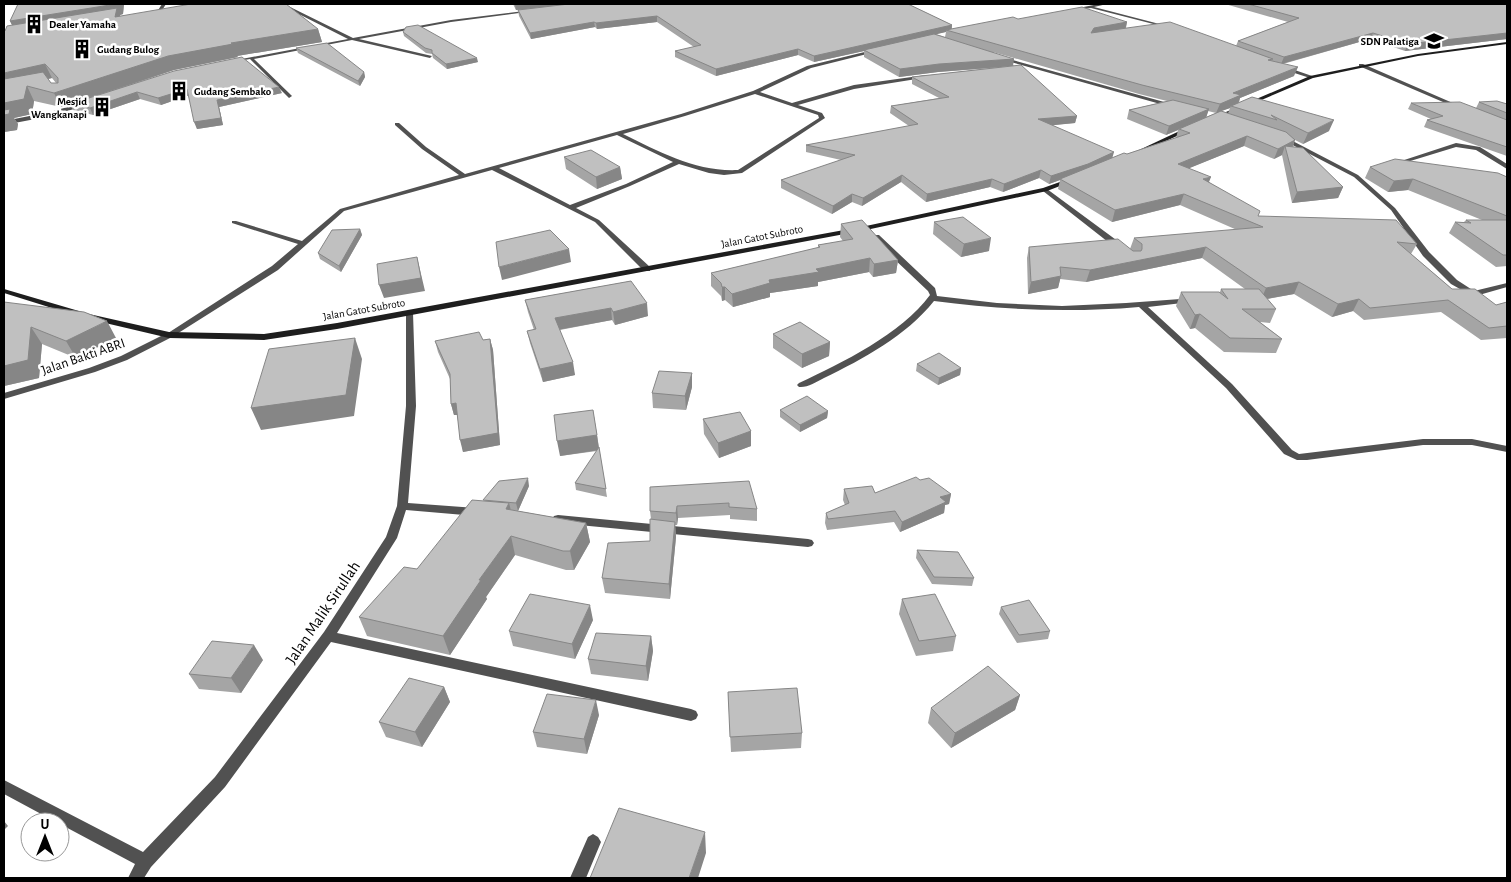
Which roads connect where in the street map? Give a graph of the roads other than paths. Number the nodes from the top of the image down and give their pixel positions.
1 (164, 4) edge
2 (281, 4) edge
3 (1105, 4) edge
4 (1090, 7) junction
5 (167, 9) edge
6 (539, 10) edge
7 (159, 11) junction
8 (150, 12) edge
9 (1064, 12) edge
10 (1164, 26) junction
11 (1172, 28) edge
12 (1146, 29) edge
13 (352, 39) junction
14 (1507, 43) edge
15 (882, 49) edge
16 (997, 56) edge
17 (430, 57) edge
18 (251, 58) junction
19 (222, 63) edge
20 (1275, 65) edge
21 (1361, 65) junction
22 (1035, 67) junction
23 (1016, 69) edge
24 (929, 77) edge
25 (1312, 77) junction
26 (755, 92) junction
27 (288, 96) dead end
28 (94, 101) edge
29 (790, 106) junction
30 (1183, 109) edge
31 (1468, 110) edge
32 (1209, 118) edge
33 (1217, 118) junction
34 (1226, 120) edge
35 (4, 123) edge
36 (397, 124) dead end
37 (1192, 128) edge
38 (617, 133) junction
39 (1277, 136) edge
40 (570, 146) junction
41 (579, 150) dead end
42 (1129, 156) edge
43 (679, 162) junction
44 (1384, 167) edge
45 (1507, 167) edge
46 (492, 168) junction
47 (1366, 173) dead end
48 (1356, 176) junction
49 (465, 177) junction
50 (1080, 177) edge
51 (1045, 190) junction
52 (570, 207) junction
53 (234, 222) dead end
54 (1396, 226) edge
55 (1406, 226) junction
56 (866, 228) junction
57 (304, 244) junction
58 (1127, 253) edge
59 (647, 269) junction
60 (1507, 285) edge
61 (4, 292) edge
62 (1473, 294) junction
63 (933, 298) junction
64 (1201, 299) edge
65 (1482, 299) edge
66 (1142, 306) junction
67 (409, 313) junction
68 (169, 335) junction
69 (802, 385) dead end
70 (4, 396) edge
71 (1507, 449) edge
72 (402, 506) junction
73 (488, 513) edge
74 (546, 518) edge
75 (808, 543) dead end
76 (328, 636) junction
77 (691, 715) dead end
78 (4, 787) edge
79 (593, 842) dead end
80 (145, 861) junction
81 (136, 878) edge
82 (578, 878) edge

1 - 7 street
2 - 13 street
3 - 4 street
4 - 9 street
4 - 10 street
5 - 7 main road
6 - 13 street
7 - 8 main road
10 - 11 street
10 - 12 street
13 - 17 street
13 - 18 street
14 - 21 main road
15 - 26 street, Jalan Bakti ABRI
16 - 22 street
18 - 19 street
18 - 27 street
20 - 25 street
21 - 25 main road
21 - 31 street
22 - 23 street
22 - 30 street
24 - 29 street
25 - 33 main road
26 - 29 street
26 - 38 street, Jalan Bakti ABRI
28 - 35 street
29 - 43 street
32 - 33 main road
33 - 34 street
36 - 49 street
37 - 42 main road
38 - 40 street, Jalan Bakti ABRI
38 - 43 street
39 - 48 street
40 - 41 street
40 - 46 street, Jalan Bakti ABRI
43 - 52 street
44 - 45 street
46 - 49 street, Jalan Bakti ABRI
46 - 52 street
47 - 48 street
48 - 55 street
49 - 57 street, Jalan Bakti ABRI
50 - 51 main road, Jalan Gatot Subroto
51 - 56 main road, Jalan Gatot Subroto
51 - 58 street
52 - 59 street
53 - 57 street
54 - 55 street
55 - 62 street
56 - 59 main road, Jalan Gatot Subroto
56 - 63 street
57 - 68 street, Jalan Bakti ABRI
59 - 67 main road, Jalan Gatot Subroto
60 - 62 street
61 - 68 main road, Jalan Gatot Subroto
62 - 65 street
63 - 66 street
63 - 69 street
64 - 66 street
66 - 71 street
67 - 68 main road, Jalan Gatot Subroto
67 - 72 street, Jalan Malik Sirullah
68 - 70 street, Jalan Bakti ABRI
72 - 73 street
72 - 76 street, Jalan Malik Sirullah
74 - 75 street
76 - 77 street
76 - 80 street, Jalan Malik Sirullah
78 - 80 street
79 - 82 street
80 - 81 street, Jalan Malik Sirullah

